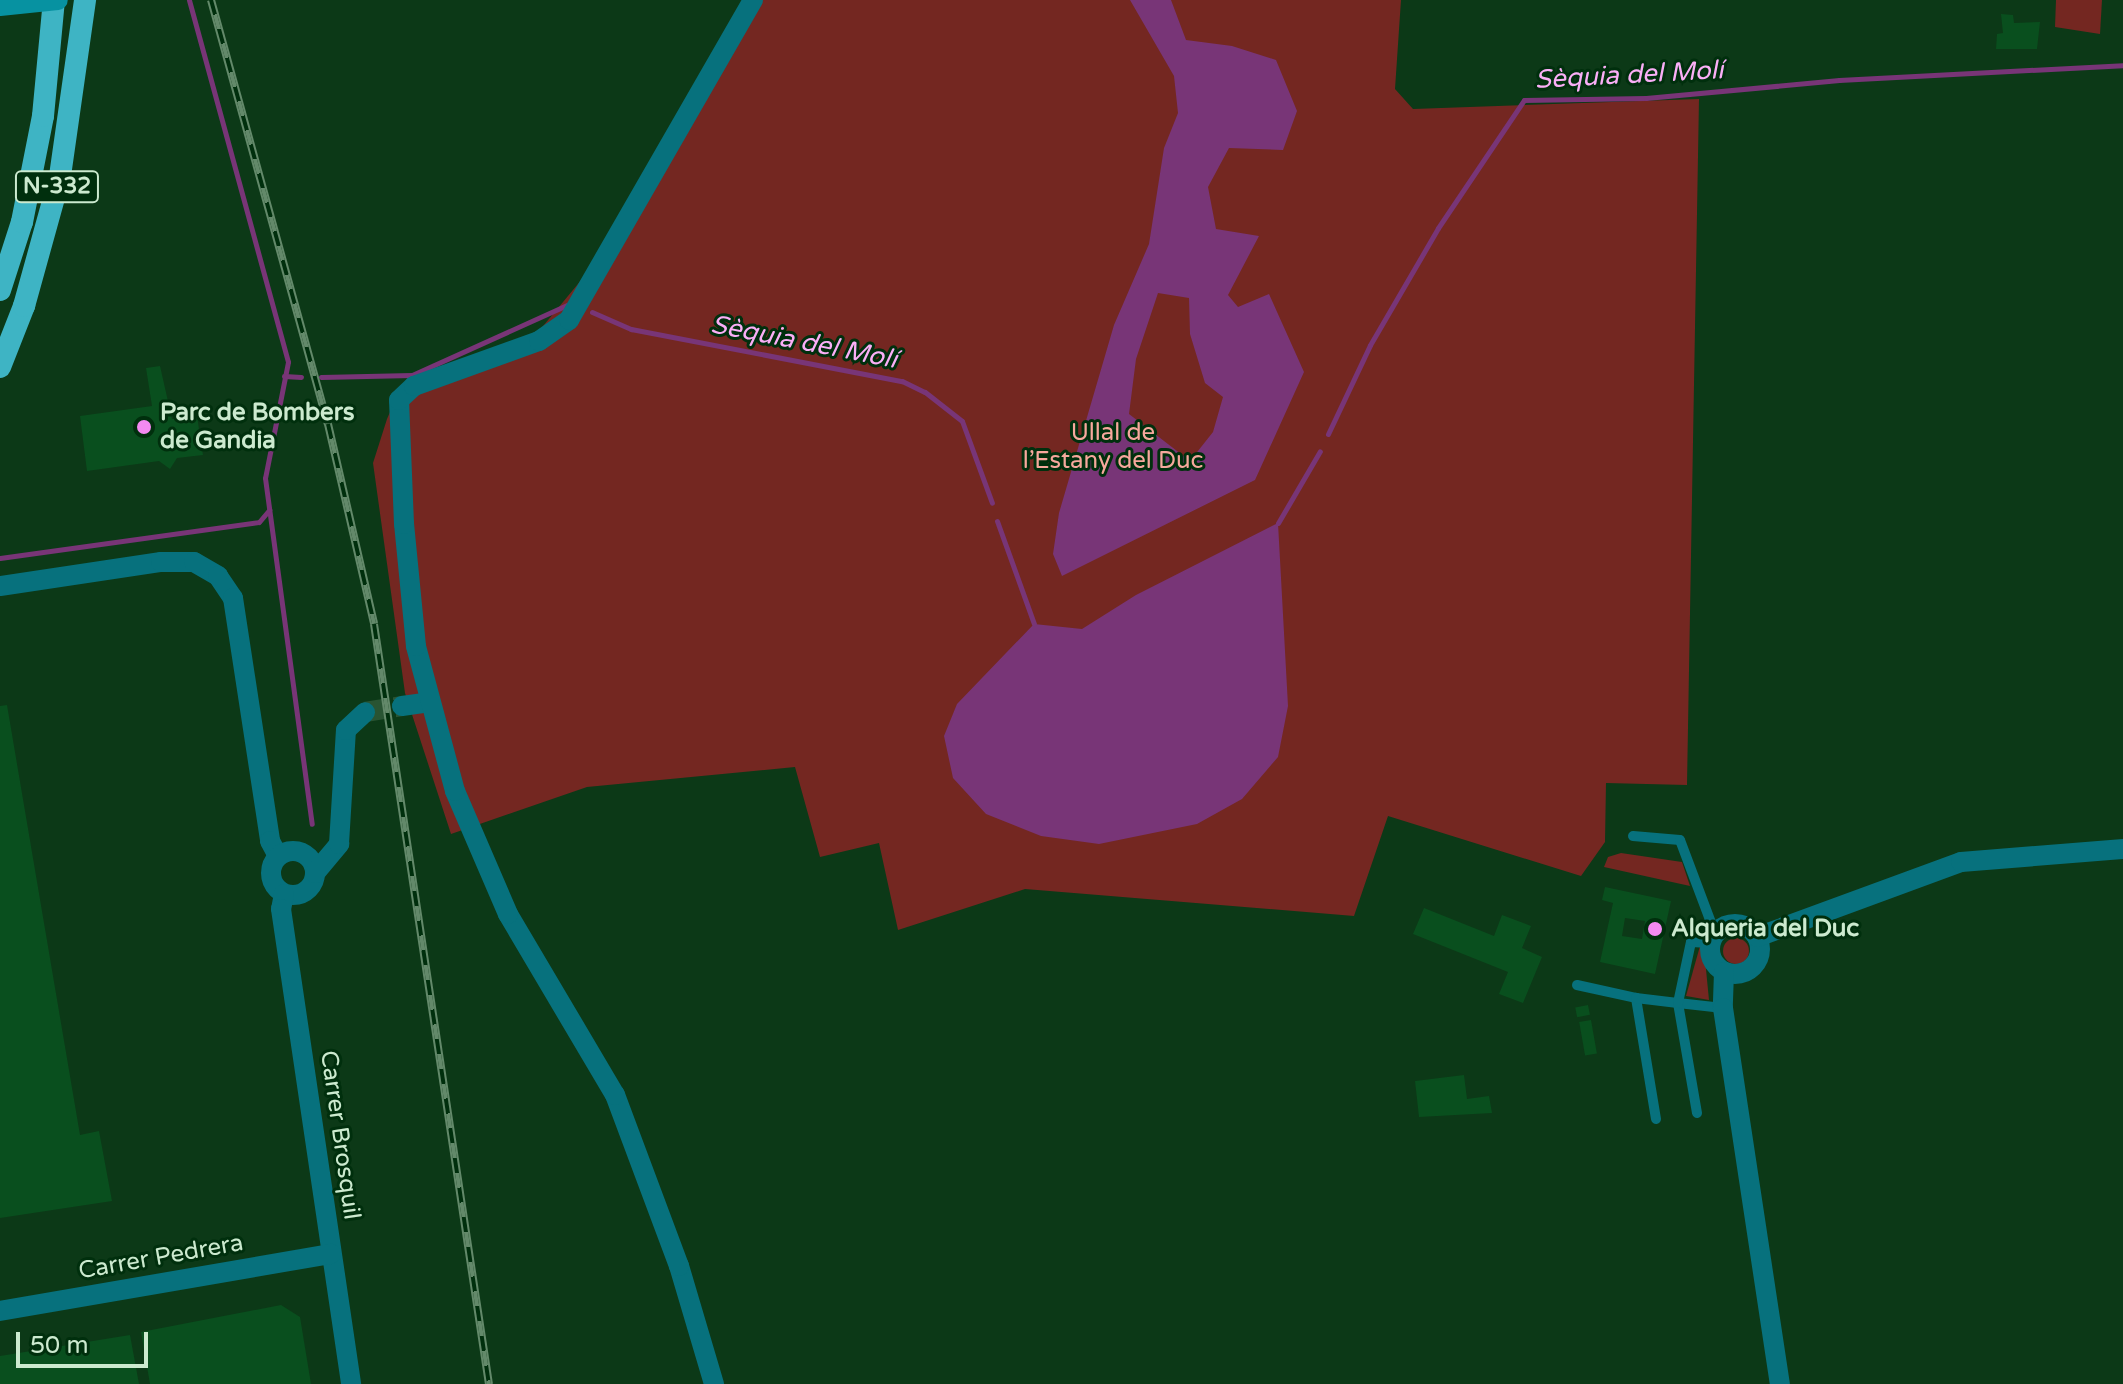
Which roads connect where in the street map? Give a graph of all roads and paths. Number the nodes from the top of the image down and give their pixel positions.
1 (56, 0) edge
2 (85, 0) edge
3 (753, 0) edge
4 (0, 6) edge
5 (0, 290) edge
6 (0, 367) edge
7 (0, 586) edge
8 (430, 702) junction
9 (402, 706) tunnel mouth
10 (365, 712) dead end
11 (1633, 836) dead end
12 (2123, 849) edge
13 (278, 856) junction
14 (315, 873) junction
15 (284, 894) junction
16 (1757, 937) junction
17 (1713, 938) junction
18 (1724, 972) junction
19 (1577, 985) dead end
20 (1636, 998) junction
21 (1678, 1003) junction
22 (1723, 1008) junction
23 (1697, 1113) dead end
24 (1656, 1119) dead end
25 (331, 1254) junction
26 (0, 1311) edge
27 (351, 1384) edge
28 (714, 1384) edge
29 (1780, 1384) edge

1 - 4 main road, bridge
1 - 5 highway
2 - 6 highway, N-332
3 - 8 street
7 - 13 street
8 - 9 street
8 - 28 street
10 - 14 street
11 - 17 lane
12 - 16 street
13 - 14 street
13 - 15 street
14 - 15 street
15 - 25 street, Carrer Brosquil
16 - 17 street
16 - 18 street
17 - 18 street
17 - 21 lane
18 - 22 street
19 - 20 lane
20 - 21 lane
20 - 24 lane
21 - 22 lane
21 - 23 lane
22 - 29 street
25 - 26 street, Carrer Pedrera
25 - 27 street, Carrer Brosquil

